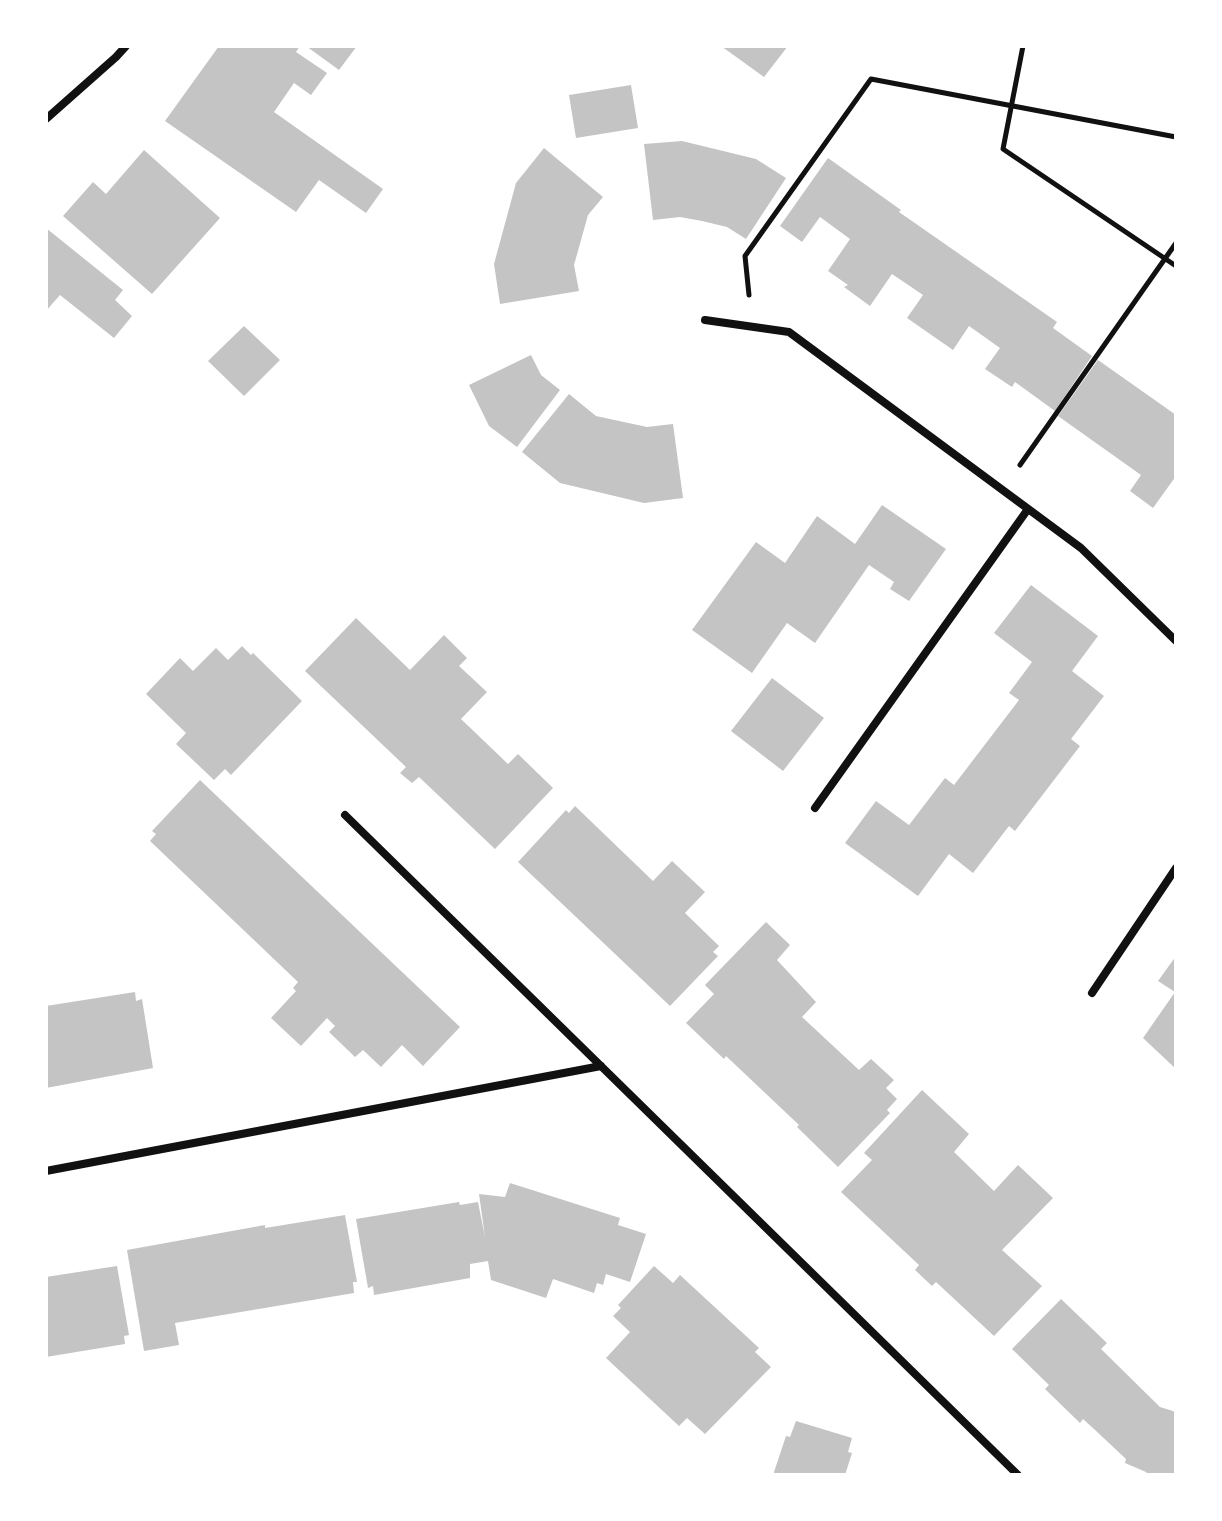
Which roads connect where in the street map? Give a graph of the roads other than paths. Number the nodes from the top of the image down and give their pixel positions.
1 (126, 46) edge
2 (46, 119) edge
3 (705, 320) dead end
4 (1028, 509) junction
5 (1176, 641) edge
6 (815, 808) dead end
7 (345, 815) dead end
8 (1176, 868) edge
9 (1092, 993) dead end
10 (601, 1066) junction
11 (46, 1171) edge
12 (1018, 1475) edge

1 - 2 street
3 - 4 street
4 - 5 street
4 - 6 street
7 - 10 street
8 - 9 street
10 - 11 street
10 - 12 street

